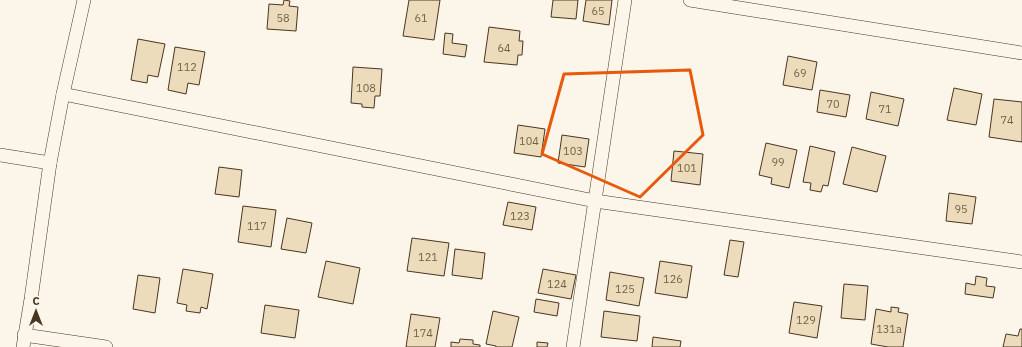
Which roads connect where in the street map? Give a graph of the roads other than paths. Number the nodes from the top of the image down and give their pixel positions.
1 (84, 0) edge
2 (625, 0) edge
3 (690, 0) edge
4 (1022, 53) edge
5 (63, 94) junction
6 (0, 155) edge
7 (50, 163) junction
8 (595, 201) junction
9 (1022, 262) edge
10 (23, 341) edge
11 (106, 347) edge
12 (573, 347) edge

1 - 5 street
2 - 8 street
3 - 4 street
5 - 7 street
5 - 8 street
6 - 7 street
7 - 10 street
8 - 9 street
8 - 12 street
10 - 11 street

